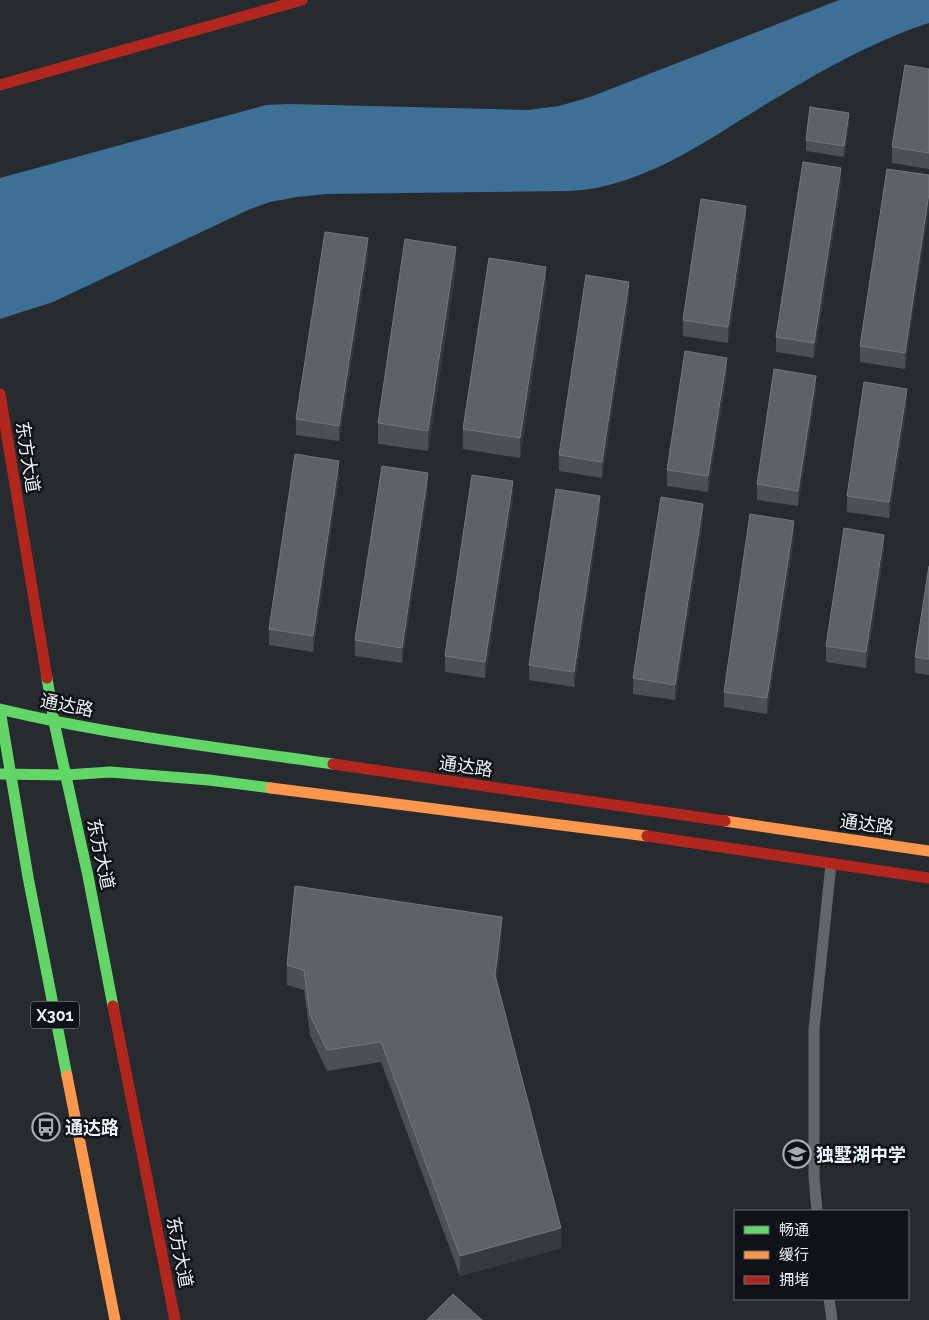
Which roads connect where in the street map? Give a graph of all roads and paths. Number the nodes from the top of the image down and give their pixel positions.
1 (302, 0) edge
2 (0, 85) edge
3 (0, 394) edge
4 (0, 710) edge
5 (54, 722) junction
6 (5, 774) edge
7 (66, 775) junction
8 (929, 851) edge
9 (831, 864) junction
10 (929, 878) edge
11 (817, 1210) edge
12 (829, 1300) edge
13 (115, 1320) edge
14 (175, 1320) edge
15 (832, 1320) edge

1 - 2 main road
3 - 5 main road, 东方大道
4 - 5 main road, 通达路
4 - 6 main road, X301
5 - 7 main road, 东方大道
5 - 8 main road, 通达路
6 - 7 main road
6 - 13 main road, X301
7 - 9 main road
7 - 14 main road, 东方大道
9 - 10 main road
9 - 11 lane
12 - 15 lane

